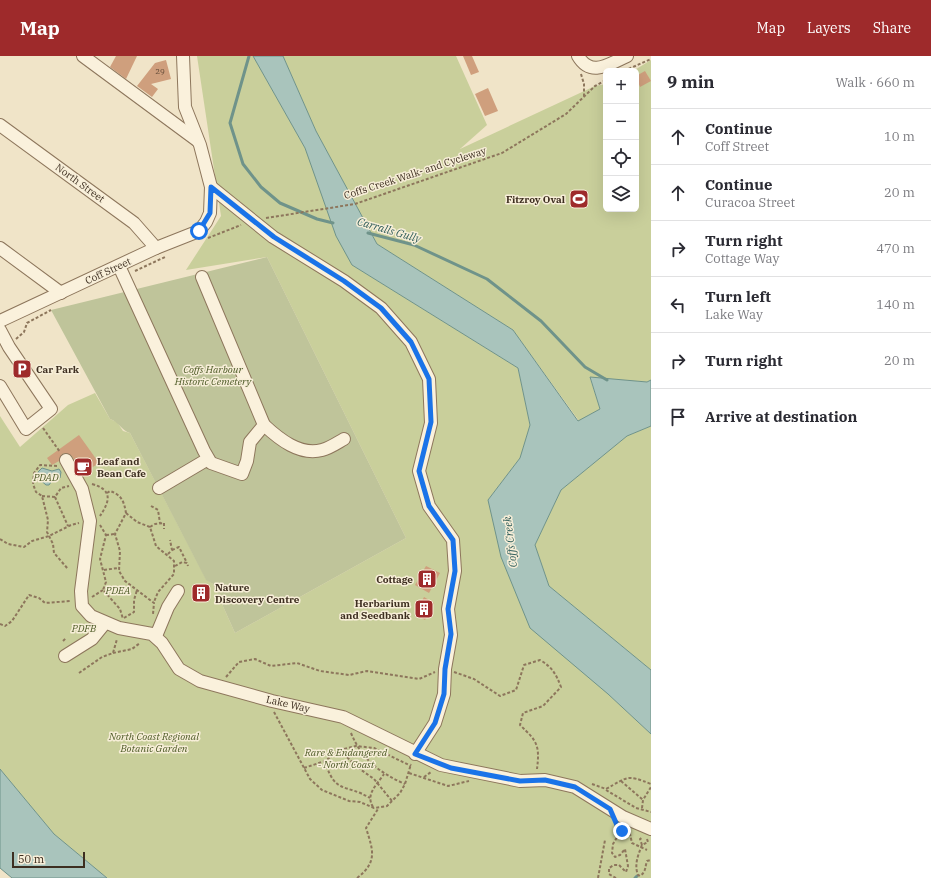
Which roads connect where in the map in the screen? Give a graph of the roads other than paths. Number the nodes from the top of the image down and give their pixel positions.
1 (83, 56) edge
2 (183, 56) edge
3 (627, 56) edge
4 (579, 57) edge
5 (0, 125) edge
6 (198, 141) junction
7 (211, 187) junction
8 (0, 248) edge
9 (156, 248) junction
10 (121, 271) junction
11 (202, 277) dead end
12 (61, 293) junction
13 (0, 321) edge
14 (0, 330) edge
15 (5, 348) edge
16 (0, 386) edge
17 (264, 425) junction
18 (344, 439) dead end
19 (208, 459) junction
20 (66, 460) road end
21 (159, 488) dead end
22 (178, 591) dead end
23 (105, 623) junction
24 (151, 634) junction
25 (65, 656) dead end
26 (415, 754) junction
27 (651, 829) edge

1 - 6 street
2 - 6 street
3 - 4 street
5 - 9 street, North Street
6 - 7 street
7 - 9 street, Coff Street
7 - 26 street
8 - 12 street
9 - 10 street, Coff Street
10 - 12 street, Coff Street
10 - 19 street
11 - 17 street
12 - 13 street, Coff Street
14 - 15 street
15 - 16 street
17 - 18 street
17 - 19 street
19 - 21 street
20 - 23 street
22 - 24 street
23 - 24 street
23 - 25 street
24 - 26 street, Lake Way
26 - 27 street, Lake Way

